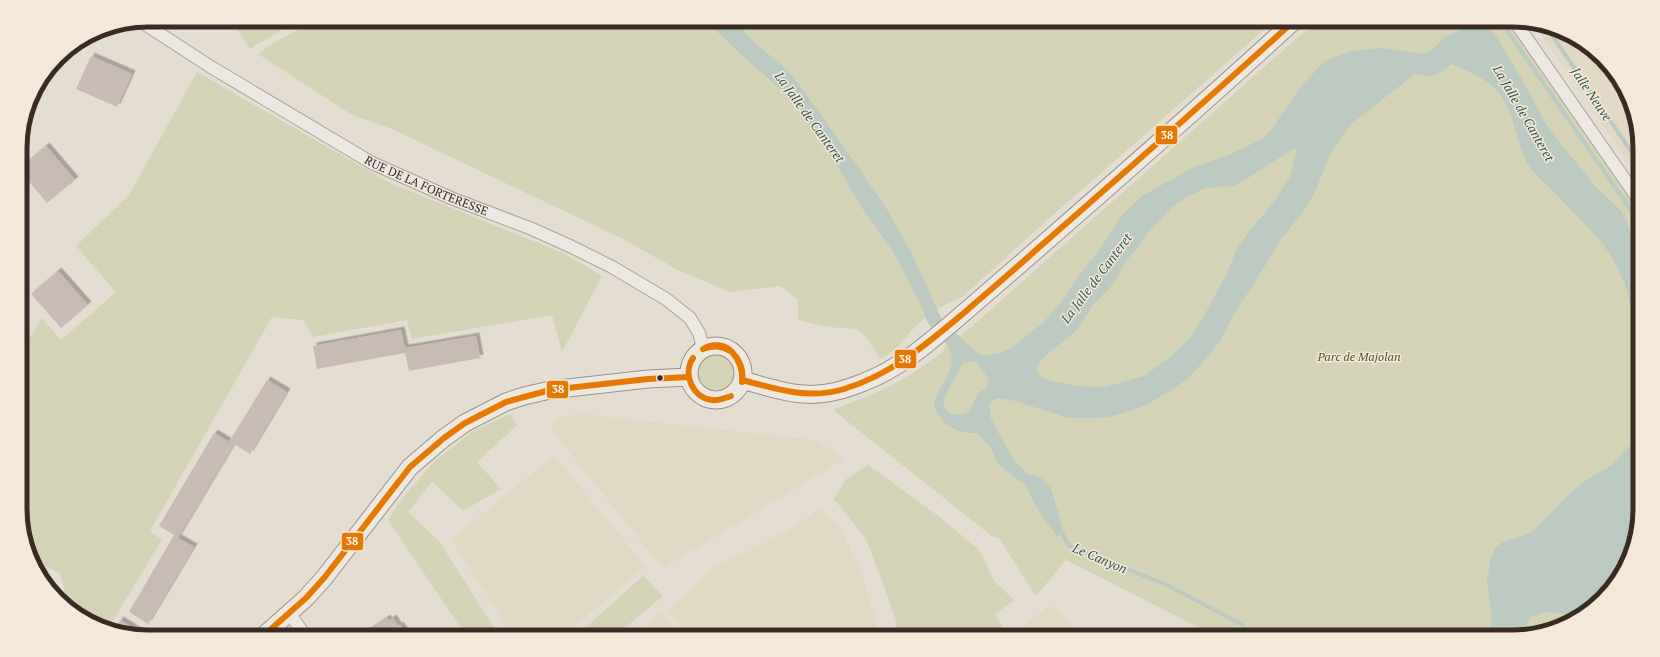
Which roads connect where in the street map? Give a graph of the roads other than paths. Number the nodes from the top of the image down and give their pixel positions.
1 (149, 27) edge
2 (1287, 27) edge
3 (1519, 27) edge
4 (1633, 191) edge
5 (703, 348) junction
6 (688, 377) junction
7 (742, 380) junction
8 (290, 614) junction
9 (271, 630) edge
10 (301, 630) edge

1 - 5 street, RUE DE LA FORTERESSE
2 - 7 main road
3 - 4 street
5 - 6 main road
5 - 7 main road
6 - 7 main road
6 - 8 main road
8 - 9 main road
8 - 10 street

